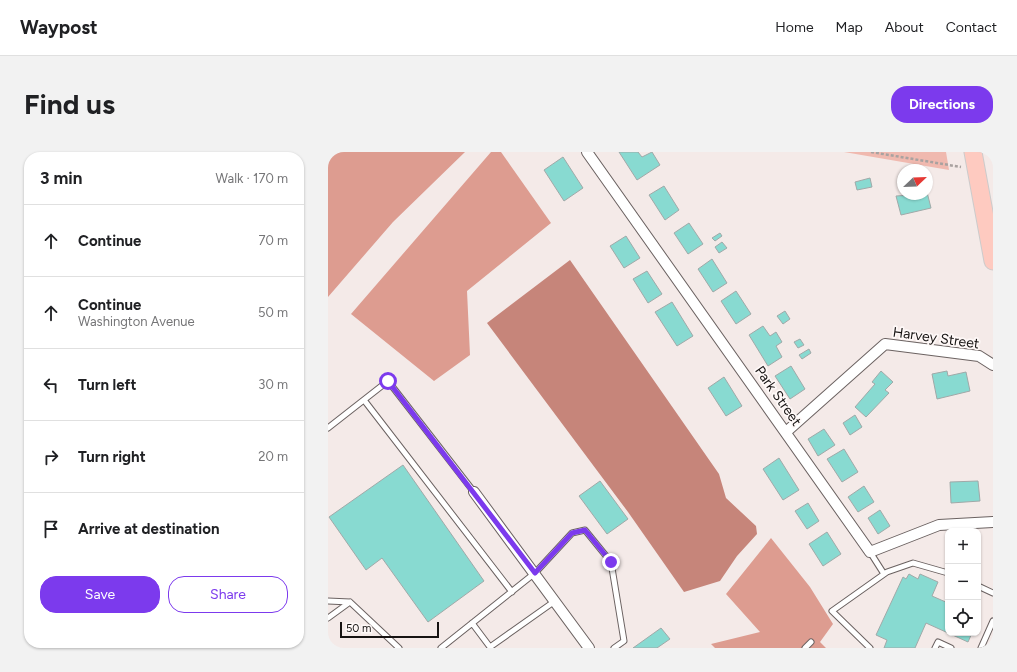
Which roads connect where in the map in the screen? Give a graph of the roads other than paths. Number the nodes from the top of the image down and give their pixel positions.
1 (588, 152) edge
2 (972, 152) edge
3 (993, 261) edge
4 (993, 365) edge
5 (364, 400) junction
6 (328, 428) edge
7 (786, 432) junction
8 (474, 492) joint
9 (993, 522) edge
10 (870, 552) junction
11 (945, 572) edge
12 (535, 573) junction
13 (884, 574) junction
14 (981, 587) edge
15 (512, 592) junction
16 (993, 593) edge
17 (328, 601) edge
18 (555, 601) junction
19 (350, 602) junction
20 (328, 618) edge
21 (993, 621) edge
22 (472, 623) junction
23 (811, 642) dead end
24 (399, 648) edge
25 (441, 648) edge
26 (589, 648) edge
27 (614, 648) edge
28 (805, 648) edge
29 (870, 648) edge
30 (935, 648) edge
31 (951, 648) edge
32 (981, 648) edge

1 - 7 street, Park Street
2 - 3 highway
4 - 7 street, Harvey Street
5 - 6 lane
5 - 8 lane
5 - 15 lane
7 - 10 street, Park Street
8 - 12 street
9 - 10 street
10 - 13 lane
11 - 13 lane
12 - 15 lane
12 - 18 street
12 - 27 lane
13 - 29 lane
14 - 16 lane
15 - 22 lane
17 - 19 lane
18 - 22 lane
18 - 26 street
19 - 20 lane
19 - 24 lane
21 - 32 lane
22 - 25 lane
23 - 28 lane
30 - 31 lane

